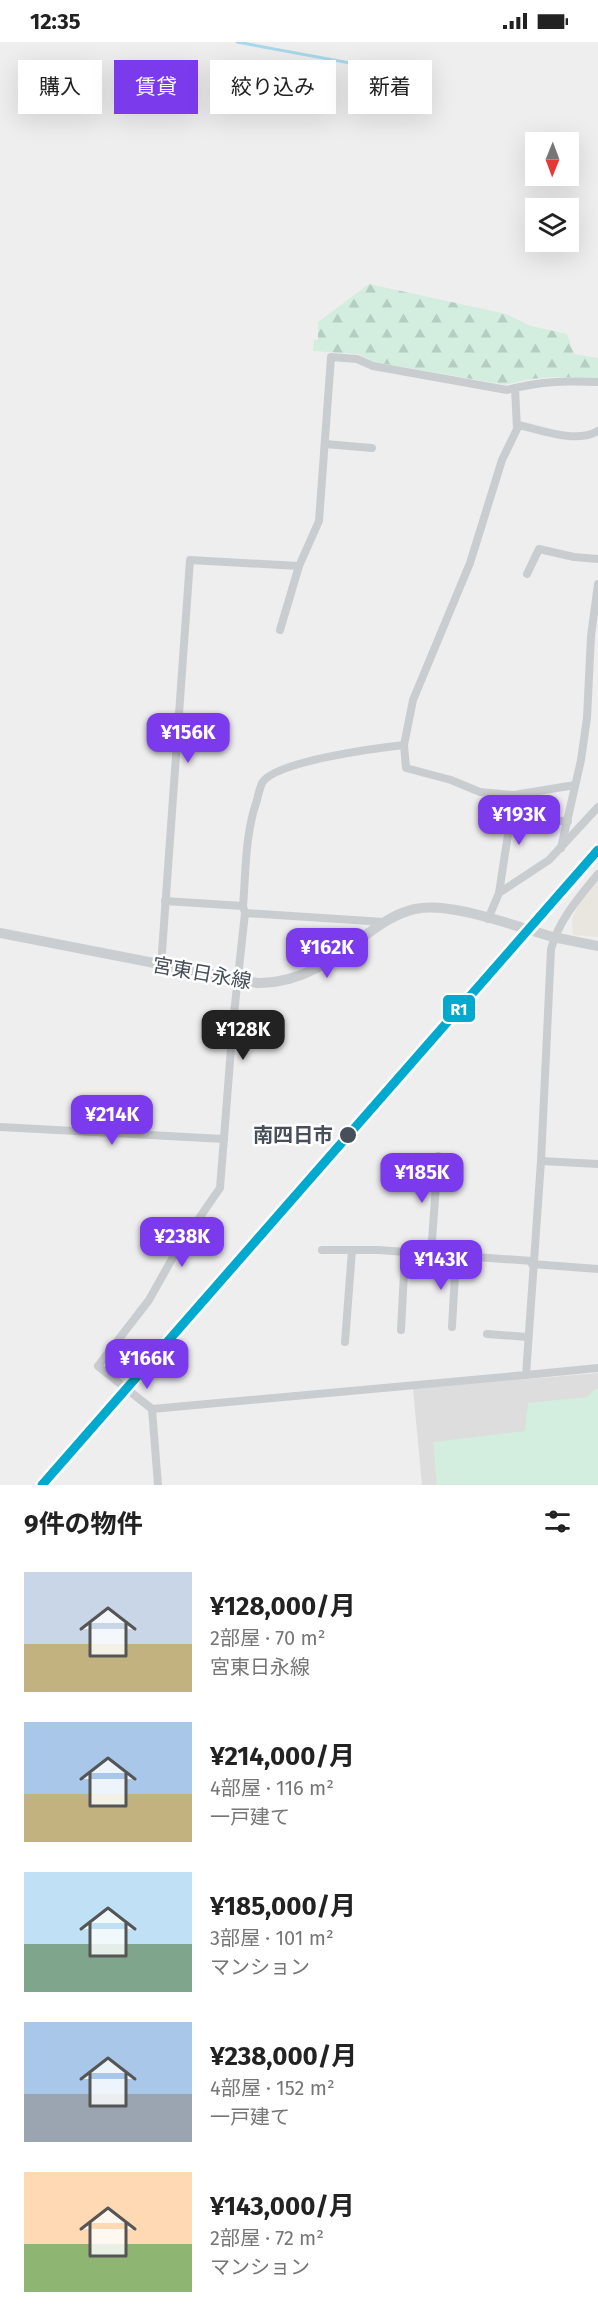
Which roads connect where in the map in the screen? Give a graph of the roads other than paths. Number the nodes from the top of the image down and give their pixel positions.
1 (598, 382) edge
2 (515, 388) junction
3 (518, 425) junction
4 (598, 431) edge
5 (325, 444) junction
6 (372, 448) dead end
7 (598, 559) edge
8 (299, 566) junction
9 (527, 574) dead end
10 (598, 584) edge
11 (280, 630) dead end
12 (594, 691) edge
13 (404, 745) junction
14 (575, 785) junction
15 (514, 795) junction
16 (598, 807) edge
17 (510, 820) junction
18 (568, 821) junction
19 (561, 848) junction
20 (598, 874) edge
21 (499, 893) junction
22 (165, 902) junction
23 (244, 909) junction
24 (488, 919) junction
25 (384, 922) junction
26 (0, 933) edge
27 (555, 937) junction
28 (598, 946) edge
29 (160, 966) junction
30 (238, 980) junction
31 (0, 1127) edge
32 (224, 1139) junction
33 (438, 1156) dead end
34 (541, 1161) junction
35 (598, 1164) edge
36 (322, 1250) dead end
37 (351, 1250) junction
38 (405, 1253) junction
39 (431, 1255) junction
40 (456, 1257) junction
41 (532, 1263) junction
42 (598, 1269) edge
43 (452, 1327) dead end
44 (401, 1330) dead end
45 (487, 1334) dead end
46 (528, 1337) junction
47 (345, 1342) dead end
48 (598, 1368) edge
49 (526, 1375) junction
50 (152, 1409) junction
51 (158, 1485) edge

1 - 2 street
2 - 3 street
2 - 5 street
3 - 4 street
3 - 13 street
5 - 6 street
5 - 8 street
7 - 9 street
8 - 11 street
8 - 22 street
10 - 12 street
12 - 14 street
13 - 15 street
13 - 23 street
14 - 15 street
14 - 18 street
15 - 17 street
16 - 19 street
17 - 18 street
17 - 21 street
18 - 19 street
19 - 21 street
20 - 27 street
21 - 24 street
22 - 23 street
22 - 29 street
23 - 25 street
23 - 30 street
24 - 25 main road, 宮東日永線
24 - 27 main road, 宮東日永線
25 - 30 main road, 宮東日永線
26 - 29 main road, 宮東日永線
27 - 28 main road, 宮東日永線
27 - 34 street
29 - 30 main road, 宮東日永線
30 - 32 street
31 - 32 street
32 - 50 street
33 - 39 street
34 - 35 street
34 - 41 street
36 - 37 street
37 - 38 street
37 - 47 street
38 - 39 street
38 - 44 street
39 - 40 street
40 - 41 street
40 - 43 street
41 - 42 street
41 - 46 street
45 - 46 street
46 - 49 street
48 - 49 street
49 - 50 street
50 - 51 street

